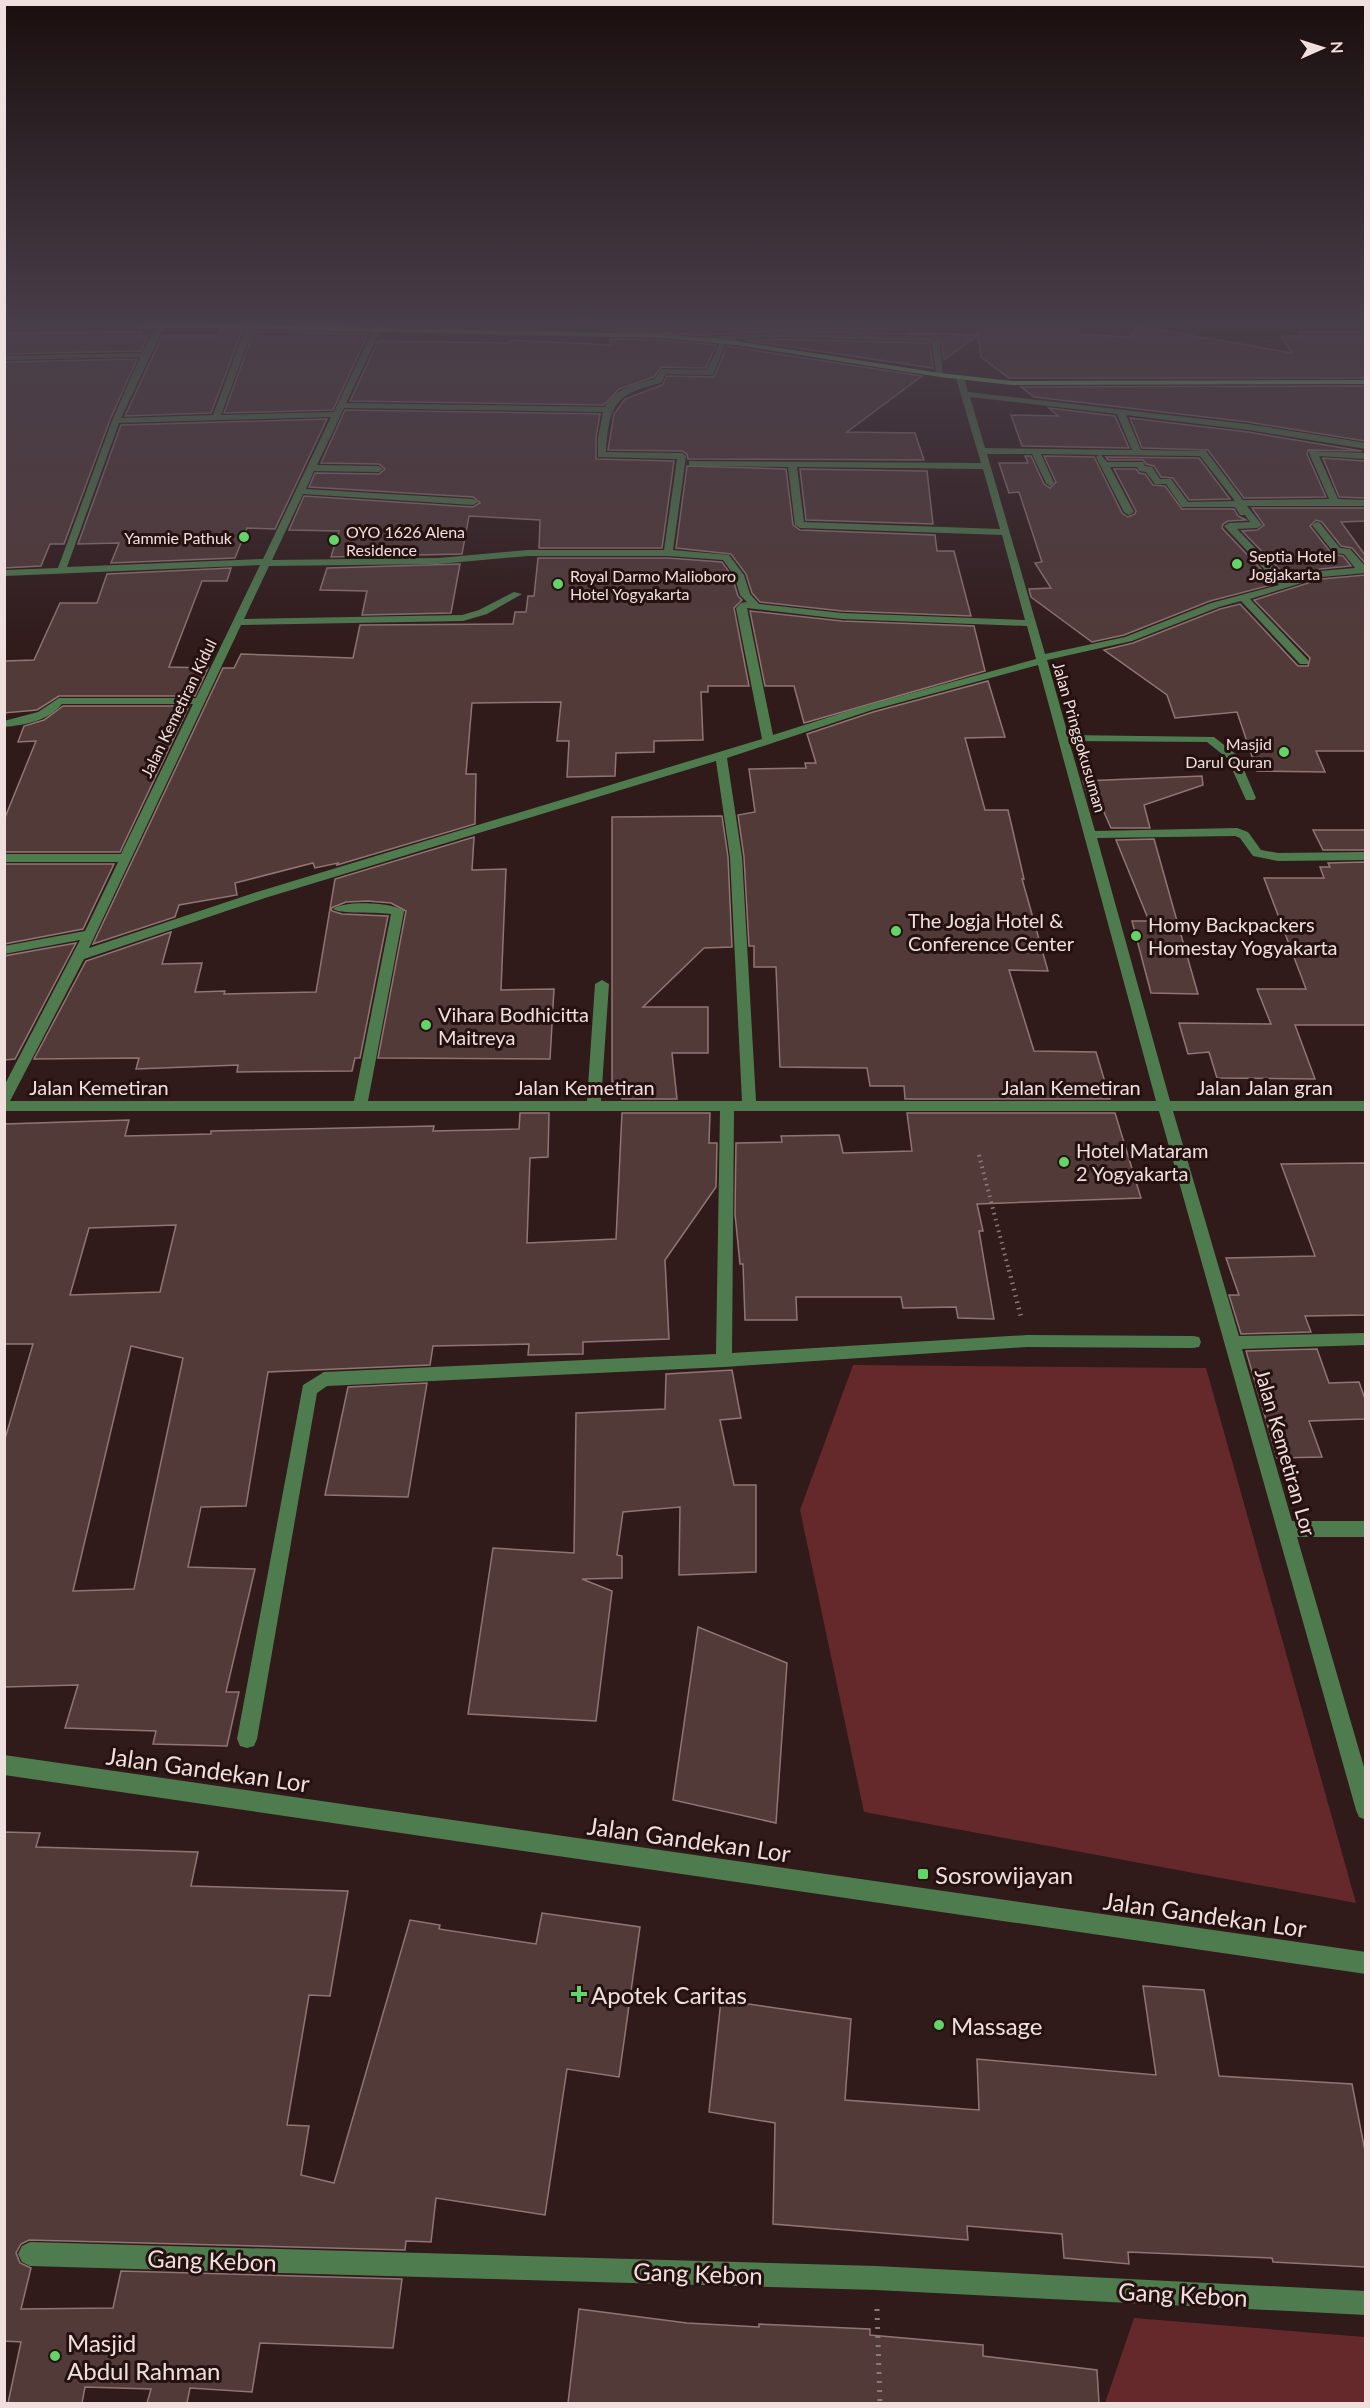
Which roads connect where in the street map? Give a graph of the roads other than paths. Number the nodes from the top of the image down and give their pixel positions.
1 (111, 435) edge
2 (327, 435) edge
3 (604, 435) edge
4 (976, 435) edge
5 (1131, 435) edge
6 (1300, 435) edge
7 (1365, 446) edge
8 (981, 452) junction
9 (1098, 452) junction
10 (1036, 453) junction
11 (1138, 453) junction
12 (1365, 456) edge
13 (692, 463) dead end
14 (792, 465) junction
15 (1104, 465) junction
16 (986, 466) junction
17 (311, 468) junction
18 (379, 470) dead end
19 (1050, 483) dead end
20 (300, 491) junction
21 (473, 502) dead end
22 (1335, 502) junction
23 (1240, 503) junction
24 (1365, 503) edge
25 (1129, 512) dead end
26 (1251, 525) junction
27 (1317, 525) dead end
28 (1006, 532) junction
29 (668, 553) junction
30 (265, 563) junction
31 (62, 569) junction
32 (1363, 570) edge
33 (4, 573) edge
34 (1286, 586) junction
35 (517, 594) dead end
36 (1243, 598) junction
37 (755, 604) junction
38 (238, 622) junction
39 (1031, 623) junction
40 (1041, 659) junction
41 (1304, 662) dead end
42 (199, 701) junction
43 (4, 724) edge
44 (1062, 738) junction
45 (768, 739) junction
46 (721, 756) junction
47 (1250, 798) dead end
48 (1090, 835) junction
49 (1365, 856) edge
50 (4, 858) edge
51 (125, 858) junction
52 (339, 909) dead end
53 (89, 934) junction
54 (4, 950) edge
55 (79, 956) junction
56 (602, 984) dead end
57 (4, 1100) edge
58 (4, 1106) edge
59 (360, 1106) junction
60 (1365, 1106) edge
61 (594, 1107) junction
62 (727, 1107) junction
63 (748, 1107) junction
64 (1165, 1107) junction
65 (1365, 1339) edge
66 (1193, 1342) dead end
67 (1233, 1343) junction
68 (724, 1360) junction
69 (1286, 1529) junction
70 (1365, 1529) edge
71 (247, 1739) dead end
72 (4, 1765) edge
73 (1365, 1810) edge
74 (1365, 1963) edge
75 (30, 2254) dead end
76 (1365, 2303) edge

1 - 31 street
2 - 17 street, Jalan Kemetiran Kidul
3 - 29 street
4 - 8 street, Jalan Pringgokusuman
5 - 11 street
6 - 7 street
8 - 10 street
8 - 16 street, Jalan Pringgokusuman
9 - 10 street
9 - 11 street
9 - 15 street
10 - 19 street
11 - 23 street
12 - 22 street
13 - 14 street
14 - 16 street
14 - 28 street
15 - 25 street
15 - 26 street
16 - 28 street, Jalan Pringgokusuman
17 - 18 street
17 - 20 street, Jalan Kemetiran Kidul
20 - 21 street
20 - 30 street, Jalan Kemetiran Kidul
22 - 23 street
22 - 24 street
23 - 26 street
26 - 34 street
27 - 32 street
28 - 39 street, Jalan Pringgokusuman
29 - 30 street
29 - 37 street
30 - 31 street
30 - 38 street, Jalan Kemetiran Kidul
31 - 33 street
32 - 34 street
34 - 36 street
35 - 38 street
36 - 40 street
36 - 41 street
37 - 39 street
37 - 45 street
38 - 42 street, Jalan Kemetiran Kidul
39 - 40 street, Jalan Pringgokusuman
40 - 44 street, Jalan Pringgokusuman
40 - 45 street
42 - 43 street
42 - 51 street, Jalan Kemetiran Kidul
44 - 47 street
44 - 48 street, Jalan Pringgokusuman
45 - 46 street
46 - 55 street
46 - 63 street
48 - 49 street
48 - 64 street, Jalan Pringgokusuman
50 - 51 street
51 - 53 street, Jalan Kemetiran Kidul
52 - 59 street
53 - 54 street
53 - 55 street, Jalan Kemetiran Kidul
55 - 57 street, Jalan Kemetiran Kidul
56 - 61 street
58 - 59 street, Jalan Kemetiran
59 - 61 street, Jalan Kemetiran
60 - 64 street, Jalan Jalan gran
61 - 62 street, Jalan Kemetiran
62 - 63 street, Jalan Kemetiran
62 - 68 street
63 - 64 street, Jalan Kemetiran
64 - 67 street, Jalan Kemetiran Lor
65 - 67 street
66 - 68 street
67 - 69 street, Jalan Kemetiran Lor
68 - 71 street
69 - 70 street
69 - 73 street, Jalan Kemetiran Lor
72 - 74 street, Jalan Gandekan Lor
75 - 76 street, Gang Kebon

